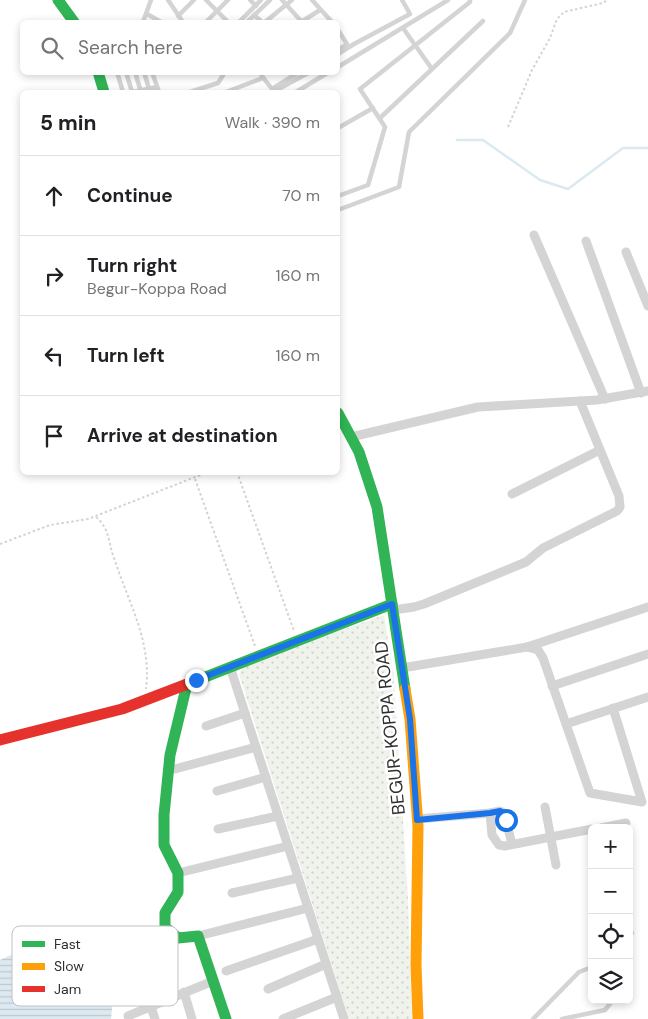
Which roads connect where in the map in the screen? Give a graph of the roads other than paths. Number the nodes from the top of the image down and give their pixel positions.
1 (58, 0) edge
2 (151, 0) edge
3 (168, 0) edge
4 (194, 0) edge
5 (206, 0) edge
6 (228, 0) edge
7 (250, 0) edge
8 (261, 0) edge
9 (270, 0) edge
10 (282, 0) edge
11 (292, 0) edge
12 (312, 0) edge
13 (402, 0) edge
14 (448, 0) edge
15 (470, 0) edge
16 (525, 0) edge
17 (286, 4) junction
18 (256, 6) junction
19 (320, 10) junction
20 (217, 11) junction
21 (147, 14) junction
22 (254, 15) junction
23 (178, 16) junction
24 (73, 20) edge
25 (144, 20) edge
26 (158, 20) edge
27 (181, 20) edge
28 (208, 20) edge
29 (226, 20) edge
30 (241, 20) edge
31 (249, 20) edge
32 (260, 20) edge
33 (266, 20) edge
34 (300, 20) edge
35 (305, 20) edge
36 (330, 20) edge
37 (483, 21) dead end
38 (403, 28) junction
39 (340, 33) edge
40 (415, 46) junction
41 (340, 49) edge
42 (340, 53) edge
43 (340, 66) edge
44 (432, 69) junction
45 (99, 75) edge
46 (118, 75) edge
47 (127, 75) edge
48 (136, 75) edge
49 (145, 75) edge
50 (153, 75) edge
51 (223, 75) edge
52 (258, 75) edge
53 (261, 75) edge
54 (294, 75) edge
55 (304, 75) edge
56 (324, 75) edge
57 (157, 87) junction
58 (103, 90) edge
59 (122, 90) edge
60 (132, 90) edge
61 (140, 90) edge
62 (149, 90) edge
63 (158, 90) edge
64 (196, 90) edge
65 (230, 90) edge
66 (276, 90) edge
67 (299, 90) edge
68 (373, 108) junction
69 (380, 118) junction
70 (340, 127) edge
71 (340, 195) edge
72 (340, 209) edge
73 (534, 235) dead end
74 (586, 241) dead end
75 (626, 252) dead end
76 (648, 306) edge
77 (645, 392) edge
78 (605, 399) junction
79 (580, 401) junction
80 (340, 417) edge
81 (351, 438) junction
82 (600, 450) junction
83 (512, 494) dead end
84 (392, 607) junction
85 (648, 607) edge
86 (526, 647) junction
87 (648, 654) edge
88 (232, 667) junction
89 (402, 668) junction
90 (187, 684) junction
91 (552, 686) junction
92 (648, 697) edge
93 (613, 708) junction
94 (245, 713) junction
95 (566, 724) junction
96 (206, 726) dead end
97 (0, 740) edge
98 (256, 747) junction
99 (175, 769) dead end
100 (266, 778) junction
101 (217, 792) dead end
102 (545, 807) dead end
103 (490, 813) junction
104 (278, 816) junction
105 (417, 820) junction
106 (626, 823) dead end
107 (621, 824) edge
108 (218, 828) dead end
109 (588, 830) edge
110 (552, 837) junction
111 (512, 844) junction
112 (288, 846) junction
113 (556, 865) dead end
114 (178, 873) junction
115 (298, 878) junction
116 (232, 894) dead end
117 (308, 908) junction
118 (165, 926) edge
119 (198, 936) junction
120 (178, 938) edge
121 (318, 939) junction
122 (326, 964) junction
123 (588, 969) edge
124 (226, 972) dead end
125 (213, 981) junction
126 (268, 989) dead end
127 (184, 992) junction
128 (178, 995) edge
129 (337, 997) junction
130 (610, 1004) edge
131 (151, 1006) joint
132 (128, 1016) dead end
133 (155, 1019) edge
134 (192, 1019) edge
135 (226, 1019) edge
136 (283, 1019) edge
137 (344, 1019) edge
138 (418, 1019) edge
139 (533, 1019) edge
140 (562, 1019) edge

1 - 24 street
2 - 21 lane
3 - 23 lane
4 - 23 lane
5 - 20 lane
6 - 20 lane
7 - 18 lane
8 - 18 lane
9 - 22 lane
10 - 17 lane
11 - 17 lane
12 - 19 lane
13 - 42 lane
14 - 38 lane
15 - 40 lane
16 - 72 lane
17 - 33 lane
17 - 34 lane
18 - 30 lane
19 - 35 lane
19 - 36 lane
20 - 28 lane
20 - 29 lane
21 - 25 lane
21 - 26 lane
22 - 31 lane
22 - 32 lane
23 - 27 lane
37 - 44 lane
38 - 40 lane
38 - 43 lane
39 - 41 lane
40 - 44 lane
40 - 68 lane
44 - 69 lane
45 - 58 street
46 - 59 lane
47 - 60 lane
48 - 61 lane
49 - 62 lane
50 - 57 lane
51 - 64 lane
52 - 65 lane
53 - 54 lane
55 - 66 lane
56 - 67 lane
57 - 62 lane
57 - 63 lane
68 - 69 lane
68 - 70 lane
69 - 71 lane
73 - 78 street
74 - 77 street
75 - 76 street
77 - 78 street
78 - 79 street
79 - 81 street
79 - 82 street
80 - 81 street, BEGUR-KOPPA ROAD
81 - 84 street, BEGUR-KOPPA ROAD
82 - 83 street
82 - 84 street
84 - 88 street
84 - 89 street, BEGUR-KOPPA ROAD
85 - 86 street
86 - 89 street
86 - 91 street
87 - 91 street
88 - 90 street
88 - 94 street
89 - 105 street, BEGUR-KOPPA ROAD
90 - 97 street
90 - 114 street
91 - 95 street
92 - 93 street
93 - 95 street
93 - 95 street
94 - 96 street
94 - 98 street
98 - 99 street
98 - 100 street
100 - 101 street
100 - 104 street
102 - 110 street
103 - 105 street
103 - 111 street
103 - 111 street
104 - 108 street
104 - 112 street
105 - 138 street, BEGUR-KOPPA ROAD
106 - 107 street
109 - 110 street
110 - 111 street
110 - 113 street
112 - 114 street
112 - 115 street
114 - 118 street
115 - 116 street
115 - 117 street
117 - 119 street
117 - 121 street
119 - 120 street
119 - 125 street
121 - 122 street
121 - 124 street
122 - 126 street
122 - 129 street
123 - 139 lane
125 - 127 street
125 - 135 street
127 - 128 street
127 - 134 street
129 - 136 street
129 - 137 street
130 - 140 lane
131 - 132 street
131 - 133 street

